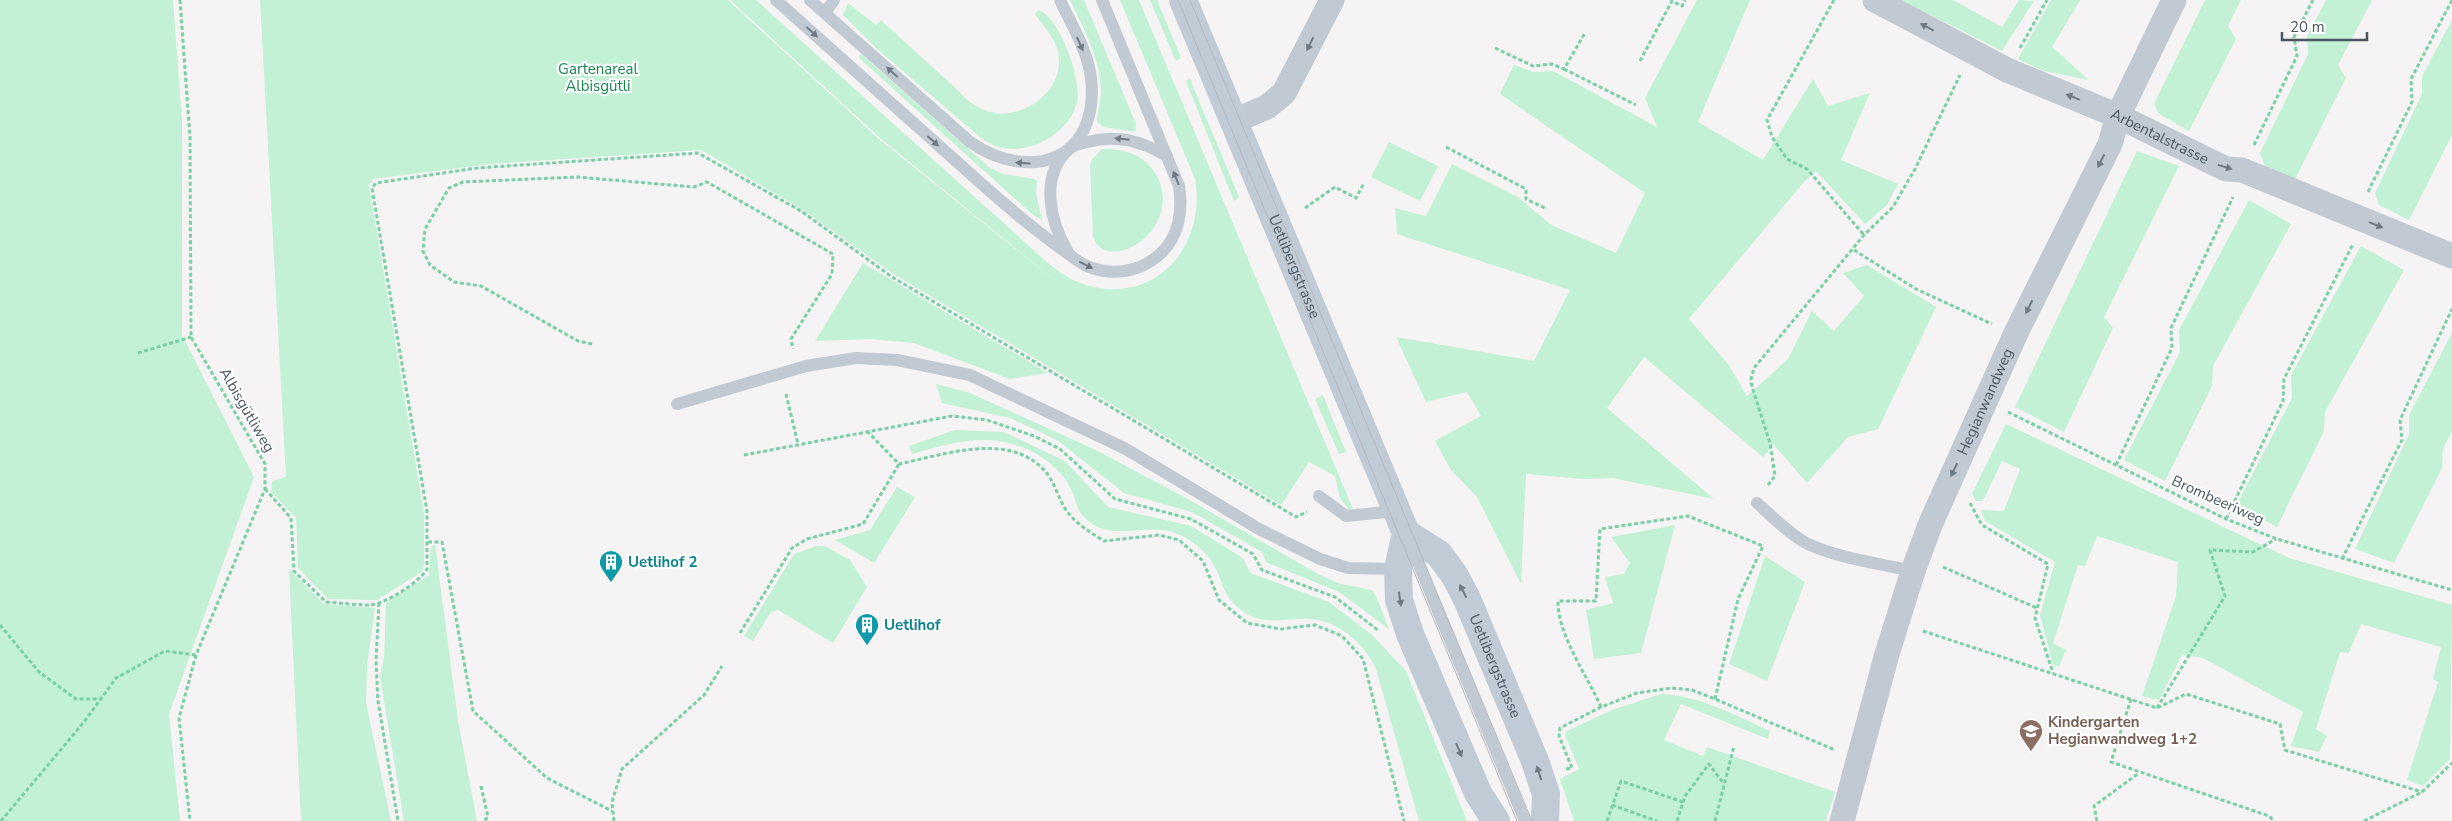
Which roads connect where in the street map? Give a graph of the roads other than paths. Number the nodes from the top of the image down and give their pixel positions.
1 (776, 0) edge
2 (810, 0) edge
3 (834, 0) edge
4 (1060, 0) edge
5 (1102, 0) edge
6 (1184, 0) edge
7 (1332, 0) edge
8 (1875, 0) edge
9 (2174, 0) edge
10 (825, 13) junction
11 (2118, 116) junction
12 (1234, 121) junction
13 (1070, 148) junction
14 (1167, 156) junction
15 (1070, 255) junction
16 (2452, 256) edge
17 (677, 404) dead end
18 (1323, 499) road end
19 (1757, 502) road end
20 (1401, 522) junction
21 (1924, 567) junction
22 (1398, 569) junction
23 (1496, 821) edge
24 (1525, 821) edge
25 (1545, 821) edge
26 (1842, 821) edge

1 -> 15 lane
2 - 10 lane
3 - 10 lane
4 -> 13 lane
5 - 14 lane
6 - 12 main road, Uetlibergstrasse
7 -> 12 street
11 -> 8 street, Arbentalstrasse
9 - 11 street, Hegianwandweg
13 -> 10 lane
11 -> 16 street, Arbentalstrasse
11 -> 21 street, Hegianwandweg
12 - 20 main road, Uetlibergstrasse
14 -> 13 lane
13 - 15 lane
15 -> 14 lane
17 - 22 lane
18 - 20 lane
19 - 21 lane
20 - 22 main road
20 - 24 lane, Uetlibergstrasse
25 -> 20 main road, Uetlibergstrasse
21 - 26 street, Hegianwandweg
22 -> 23 main road

